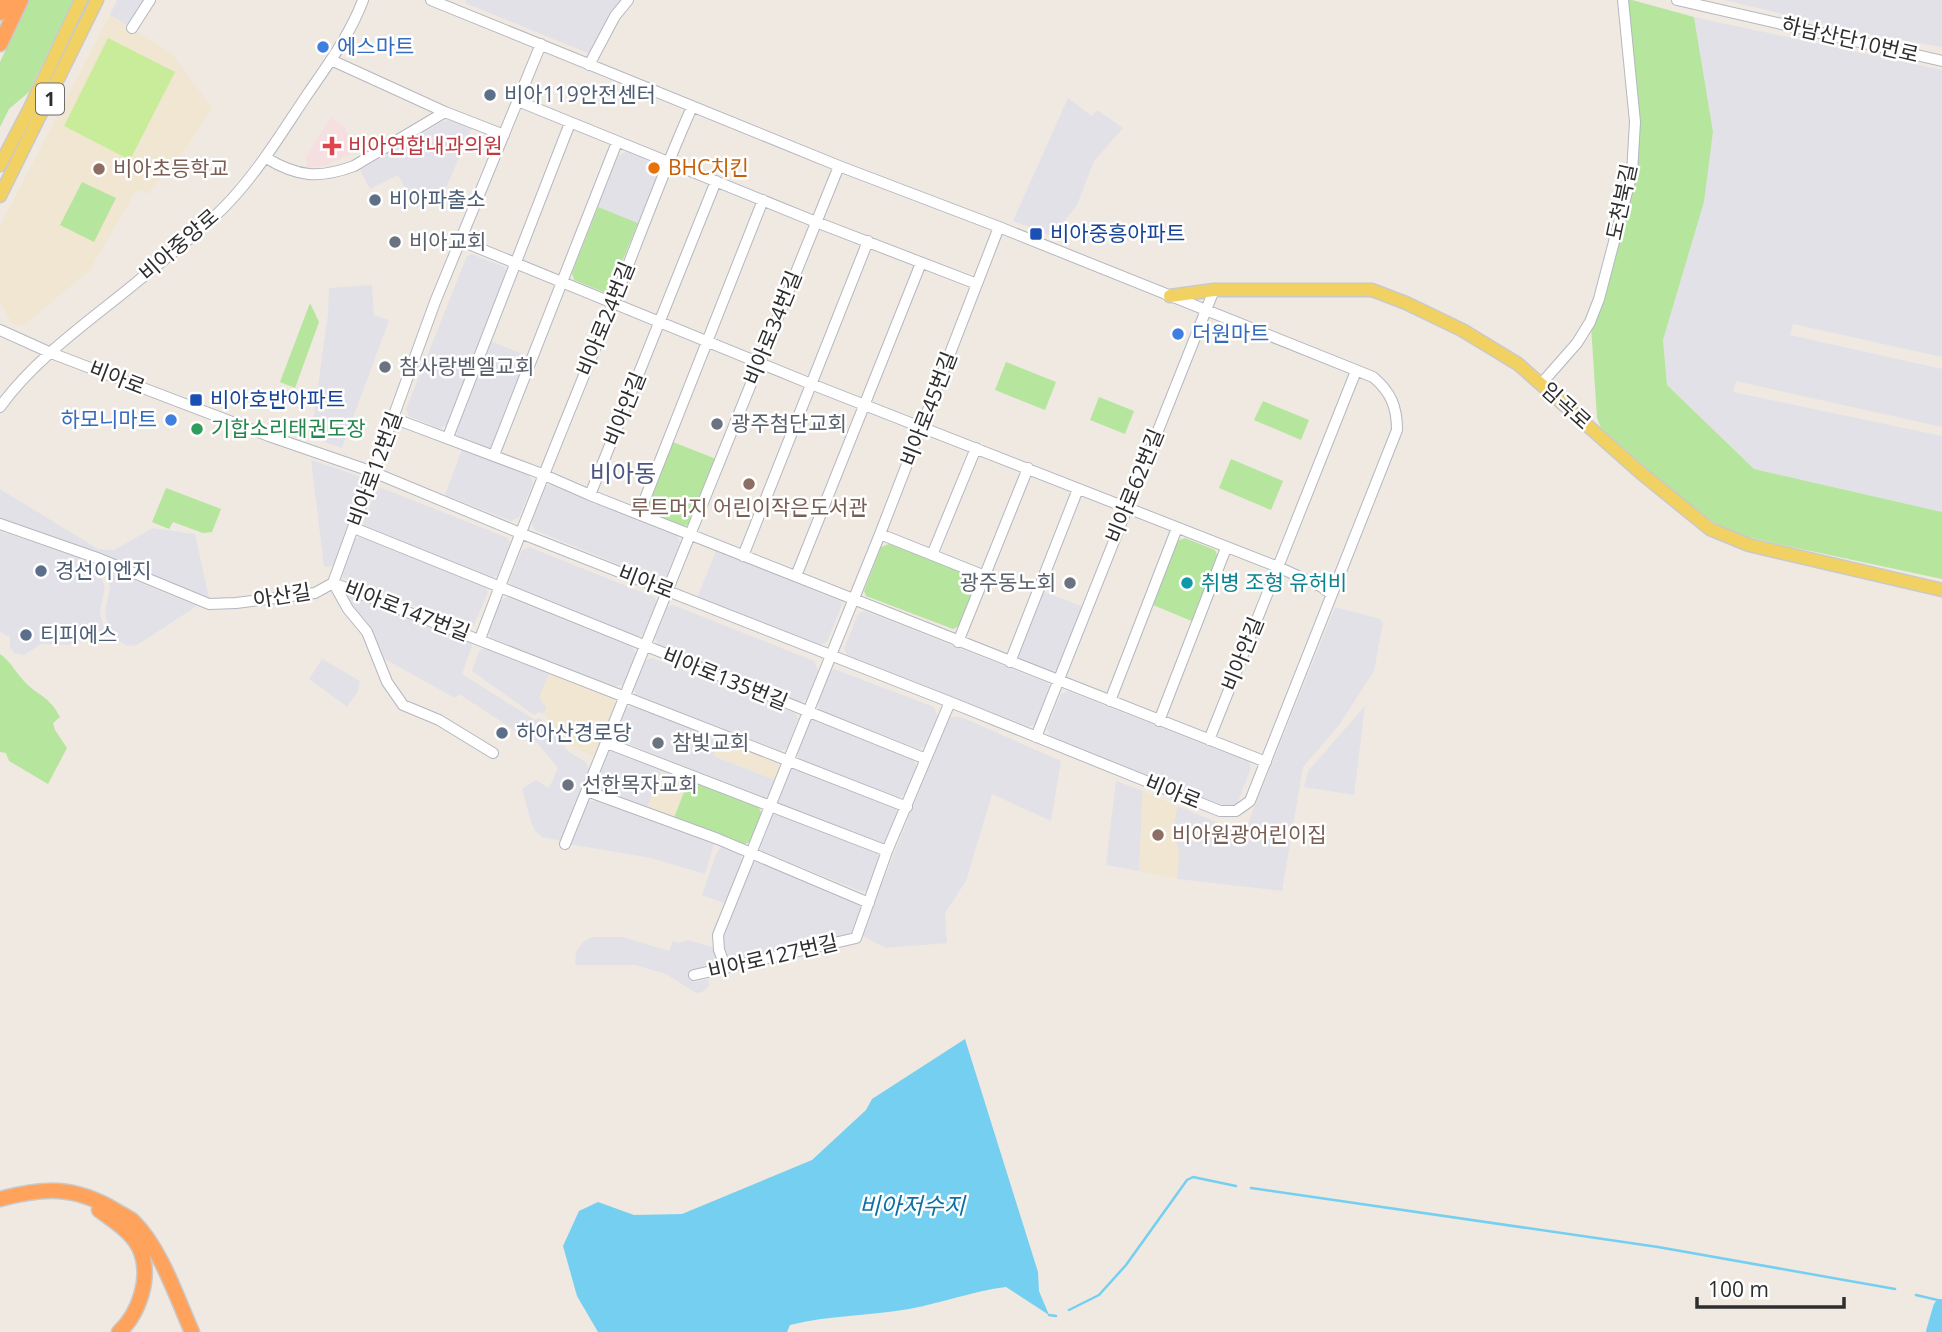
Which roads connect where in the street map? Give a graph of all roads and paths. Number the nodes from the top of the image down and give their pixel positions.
1 (6, 0) edge
2 (21, 0) edge
3 (81, 0) edge
4 (97, 0) edge
5 (150, 0) edge
6 (363, 0) edge
7 (431, 0) edge
8 (628, 0) edge
9 (1623, 0) edge
10 (1676, 0) edge
11 (0, 13) edge
12 (132, 28) dead end
13 (0, 44) edge
14 (541, 44) junction
15 (331, 60) junction
16 (1942, 61) edge
17 (589, 65) junction
18 (518, 101) junction
19 (692, 107) junction
20 (445, 112) junction
21 (570, 123) junction
22 (504, 135) junction
23 (617, 142) junction
24 (266, 158) junction
25 (667, 163) junction
26 (0, 165) edge
27 (839, 166) junction
28 (716, 181) junction
29 (0, 196) edge
30 (763, 200) junction
31 (816, 222) junction
32 (999, 227) junction
33 (460, 240) junction
34 (868, 241) junction
35 (921, 263) junction
36 (516, 264) junction
37 (564, 283) junction
38 (978, 284) junction
39 (1213, 290) junction
40 (1170, 296) junction
41 (613, 303) junction
42 (1206, 310) junction
43 (660, 322) junction
44 (0, 330) edge
45 (708, 342) junction
46 (51, 353) junction
47 (758, 362) junction
48 (1356, 371) junction
49 (811, 384) junction
50 (1541, 384) junction
51 (864, 404) junction
52 (0, 407) edge
53 (393, 418) junction
54 (923, 427) junction
55 (448, 437) junction
56 (976, 448) junction
57 (494, 455) junction
58 (1028, 468) junction
59 (373, 472) junction
60 (542, 474) junction
61 (1079, 489) junction
62 (590, 495) junction
63 (1126, 507) junction
64 (639, 514) junction
65 (0, 524) edge
66 (354, 528) junction
67 (1177, 528) junction
68 (520, 533) junction
69 (880, 534) junction
70 (690, 535) junction
71 (1226, 548) junction
72 (932, 555) junction
73 (743, 556) junction
74 (1278, 567) junction
75 (796, 576) junction
76 (985, 576) junction
77 (333, 583) junction
78 (499, 587) junction
79 (667, 590) junction
80 (1942, 590) edge
81 (1331, 594) junction
82 (852, 599) junction
83 (480, 639) junction
84 (958, 642) junction
85 (644, 646) junction
86 (830, 656) junction
87 (1010, 662) junction
88 (1058, 681) junction
89 (625, 695) junction
90 (1111, 701) junction
91 (950, 702) junction
92 (807, 712) junction
93 (1158, 720) junction
94 (1036, 737) junction
95 (1209, 740) junction
96 (607, 743) junction
97 (493, 753) dead end
98 (788, 759) junction
99 (926, 759) junction
100 (1266, 762) junction
101 (587, 791) junction
102 (770, 806) junction
103 (907, 807) junction
104 (565, 845) dead end
105 (887, 851) junction
106 (752, 853) junction
107 (869, 903) junction
108 (726, 968) junction
109 (694, 975) dead end
110 (0, 1199) edge
111 (0, 1210) edge
112 (119, 1332) edge
113 (192, 1332) edge

1 - 11 highway
2 - 13 highway
3 - 26 main road, 1
4 - 29 main road, 1
5 - 12 street
6 - 15 street, 비아중앙로
7 - 14 street, 비아로
8 - 17 street
9 - 50 street, 도천북길
10 - 16 street, 하남산단10번로
14 - 17 street, 비아로
14 - 18 street, 비아로12번길
15 - 20 street
15 - 24 street, 비아중앙로
17 - 19 street, 비아로
18 - 21 street
18 - 22 street, 비아로12번길
19 - 25 street, 비아로24번길
19 - 27 street, 비아로
20 - 22 street
20 - 24 street
21 - 23 street
21 - 36 street
22 - 33 street, 비아로12번길
23 - 25 street
23 - 37 street
24 - 46 street, 비아중앙로
25 - 28 street
25 - 41 street, 비아로24번길
27 - 31 street, 비아로34번길
27 - 32 street, 비아로
28 - 30 street
28 - 43 street, 비아안길
30 - 31 street
30 - 45 street
31 - 34 street
31 - 47 street, 비아로34번길
32 - 38 street, 비아로45번길
32 - 40 street, 비아로
33 - 36 street
33 - 53 street, 비아로12번길
34 - 35 street
34 - 49 street
35 - 38 street
35 - 51 street
36 - 37 street
36 - 55 street
37 - 41 street
37 - 57 street
38 - 54 street, 비아로45번길
39 - 40 main road, 임곡로
39 - 42 street, 비아로62번길
39 - 50 main road, 임곡로
40 - 42 street, 비아로
41 - 43 street
41 - 60 street, 비아로24번길
42 - 48 street, 비아로
42 - 63 street, 비아로62번길
43 - 45 street
43 - 62 street, 비아안길
44 - 46 street, 비아로
45 - 47 street
45 - 64 street
46 - 52 street, 비아중앙로
46 - 59 street, 비아로
47 - 49 street
47 - 70 street, 비아로34번길
48 - 74 street
48 - 81 street, 비아로
49 - 51 street
49 - 73 street
50 - 80 main road, 임곡로
51 - 54 street
51 - 75 street
53 - 55 street
53 - 59 street, 비아로12번길
54 - 56 street
54 - 69 street, 비아로45번길
55 - 57 street
56 - 58 street
56 - 72 street
57 - 60 street
58 - 61 street
58 - 76 street
59 - 66 street, 비아로12번길
59 - 68 street, 비아로
60 - 62 street
60 - 68 street, 비아로24번길
61 - 63 street
61 - 87 street
62 - 64 street
63 - 67 street
63 - 88 street, 비아로62번길
64 - 70 street
65 - 77 street, 아산길
66 - 77 street, 비아로12번길
66 - 78 street
67 - 71 street
67 - 90 street
68 - 78 street, 비아로147번길
68 - 79 street, 비아로
69 - 72 street
69 - 82 street, 비아로45번길
70 - 73 street
70 - 79 street, 비아로34번길
71 - 74 street
71 - 93 street
72 - 76 street
73 - 75 street
74 - 81 street
74 - 95 street, 비아안길
75 - 82 street
76 - 84 street
77 - 83 street, 비아로147번길
77 - 97 street, 아산길
78 - 83 street, 비아로147번길
78 - 85 street
79 - 85 street
79 - 86 street, 비아로
81 - 100 street, 비아로
82 - 84 street
82 - 86 street, 비아로45번길
83 - 89 street, 비아로147번길
84 - 87 street
85 - 89 street
85 - 92 street, 비아로135번길
86 - 91 street, 비아로
86 - 92 street, 비아로135번길
87 - 88 street
88 - 90 street
88 - 94 street, 비아로62번길
89 - 96 street
89 - 98 street
90 - 93 street
91 - 94 street, 비아로
91 - 99 street, 비아로127번길
92 - 98 street, 비아로135번길
92 - 99 street
93 - 95 street
94 - 100 street, 비아로
95 - 100 street
96 - 101 street
96 - 102 street
98 - 102 street, 비아로135번길
98 - 103 street
99 - 103 street, 비아로127번길
101 - 104 street
101 - 106 street
102 - 105 street
102 - 106 street, 비아로135번길
103 - 105 street, 비아로127번길
105 - 107 street, 비아로127번길
106 - 107 street
106 - 108 street, 비아로135번길
107 - 108 street, 비아로127번길
108 - 109 street, 비아로127번길
110 - 113 highway
111 - 112 highway

